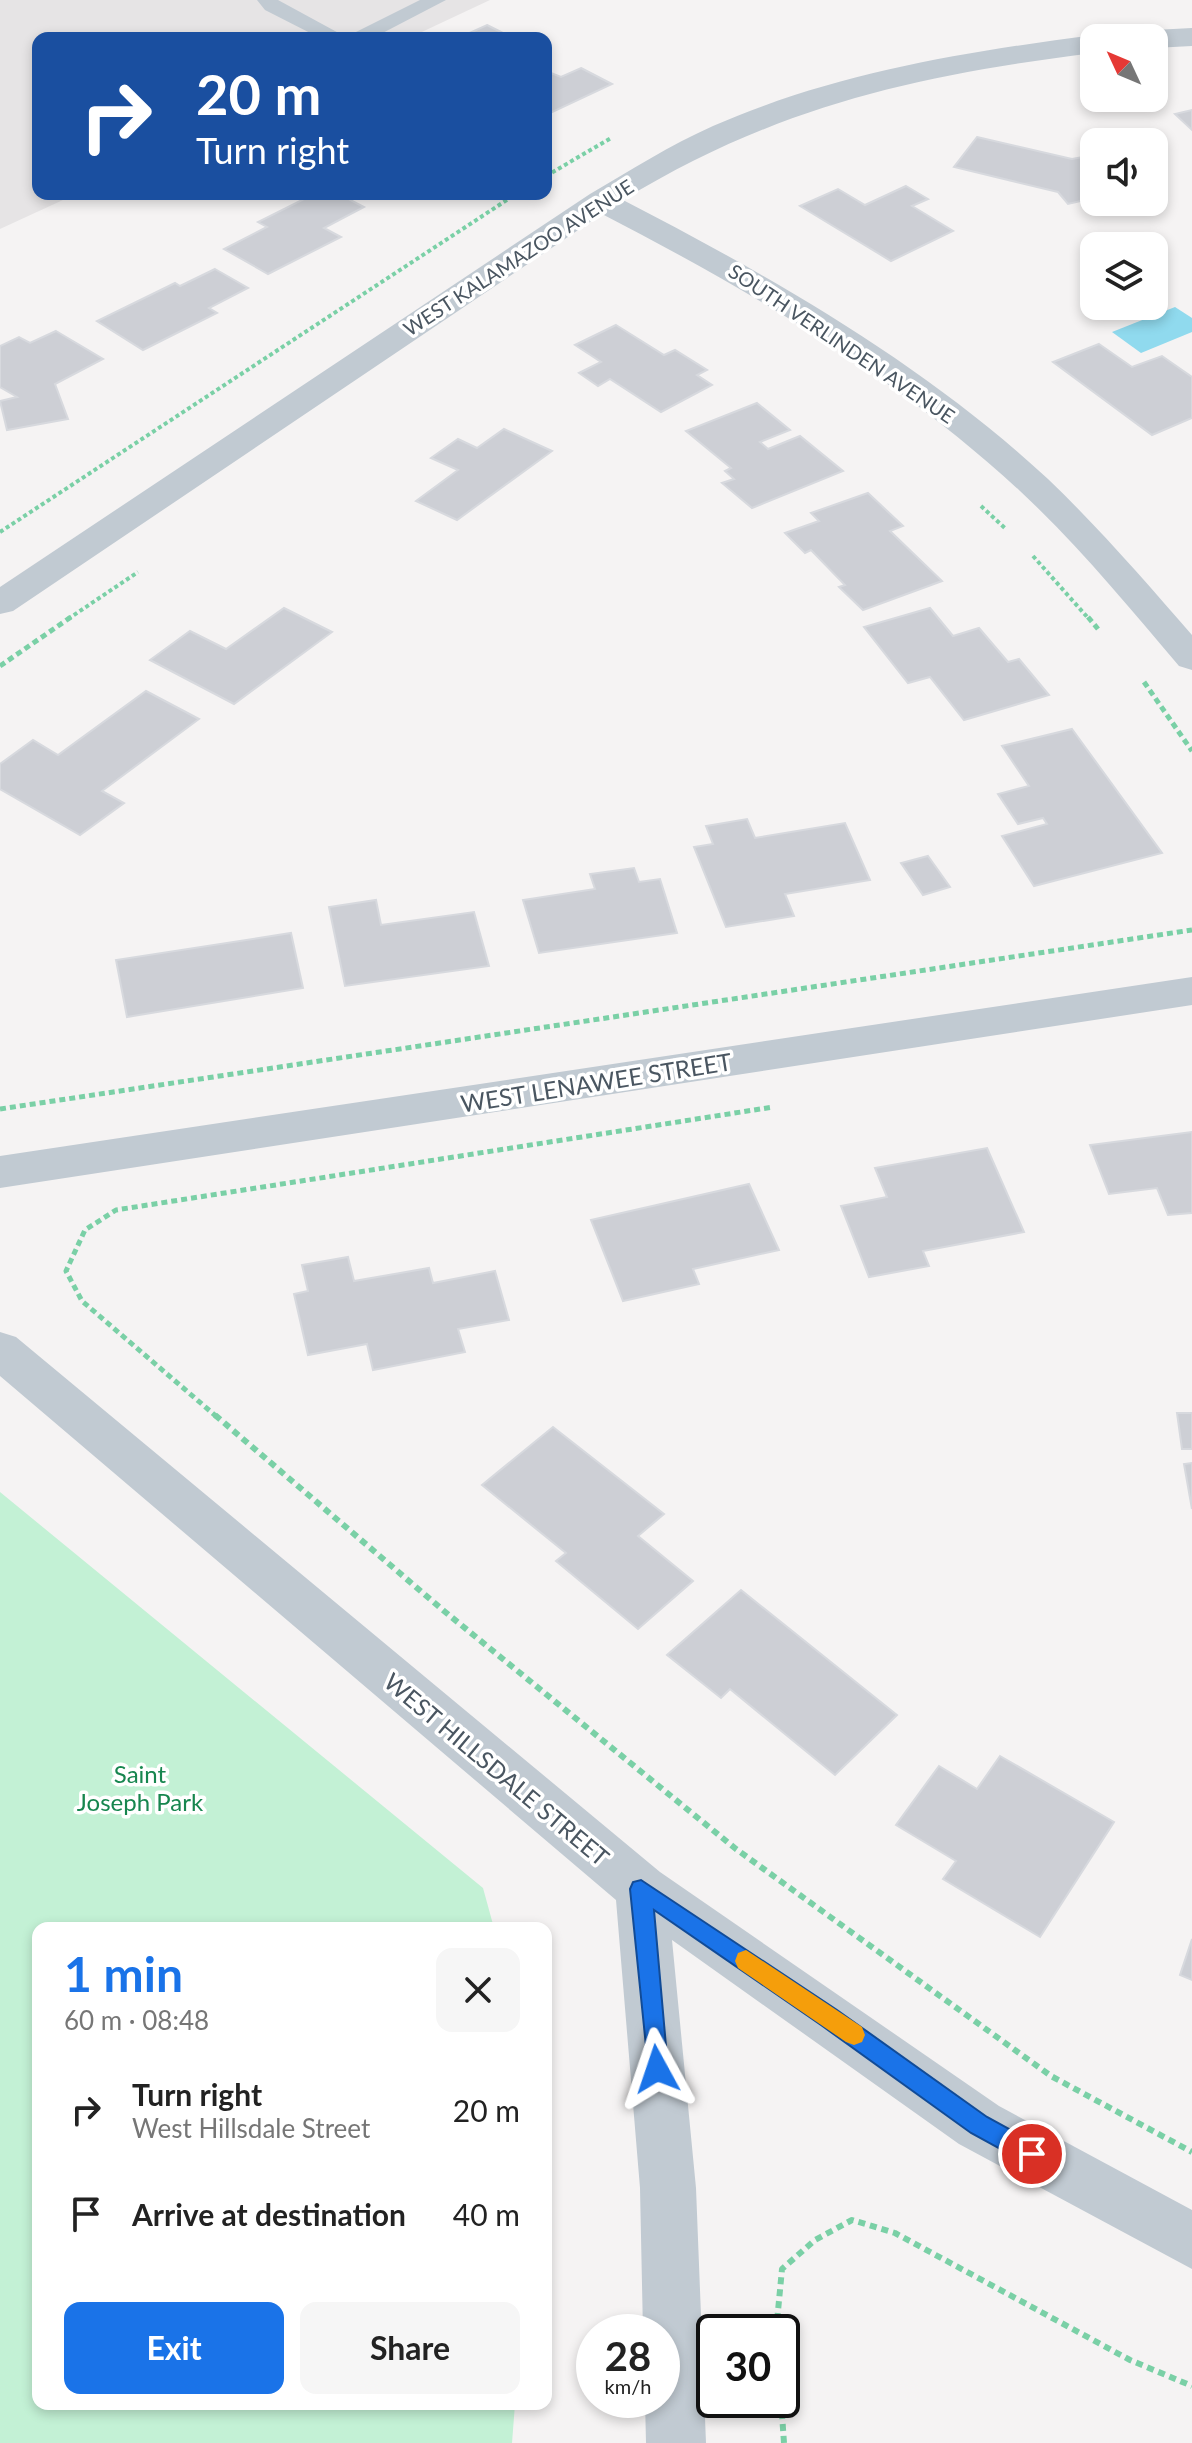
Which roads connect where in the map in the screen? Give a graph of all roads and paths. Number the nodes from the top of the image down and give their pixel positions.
1 (436, 0) edge
2 (275, 2) edge
3 (326, 32) edge
4 (369, 32) edge
5 (1192, 37) edge
6 (1168, 38) edge
7 (1080, 46) edge
8 (507, 200) edge
9 (601, 201) junction
10 (974, 500) dead end
11 (0, 532) edge
12 (1009, 532) dead end
13 (1031, 554) dead end
14 (144, 567) dead end
15 (0, 603) edge
16 (1104, 635) dead end
17 (1192, 658) edge
18 (0, 666) edge
19 (1143, 681) dead end
20 (1192, 751) edge
21 (1192, 930) edge
22 (1192, 991) edge
23 (782, 1106) dead end
24 (0, 1109) edge
25 (0, 1172) edge
26 (0, 1350) edge
27 (641, 1889) junction
28 (1192, 2152) edge
29 (1192, 2241) edge
30 (778, 2314) edge
31 (1192, 2386) edge
32 (782, 2418) edge
33 (676, 2443) edge
34 (784, 2443) edge

1 - 4 lane
2 - 3 lane
5 - 6 street
7 - 9 street, WEST KALAMAZOO AVENUE
8 - 11 path
9 - 15 street, WEST KALAMAZOO AVENUE
9 - 17 street, SOUTH VERLINDEN AVENUE
10 - 12 path
13 - 16 path
14 - 18 path
19 - 20 path
21 - 24 path
22 - 25 street, WEST LENAWEE STREET
23 - 28 path
26 - 27 street, WEST HILLSDALE STREET
27 - 29 street, WEST HILLSDALE STREET
27 - 33 street
30 - 31 path
32 - 34 path

